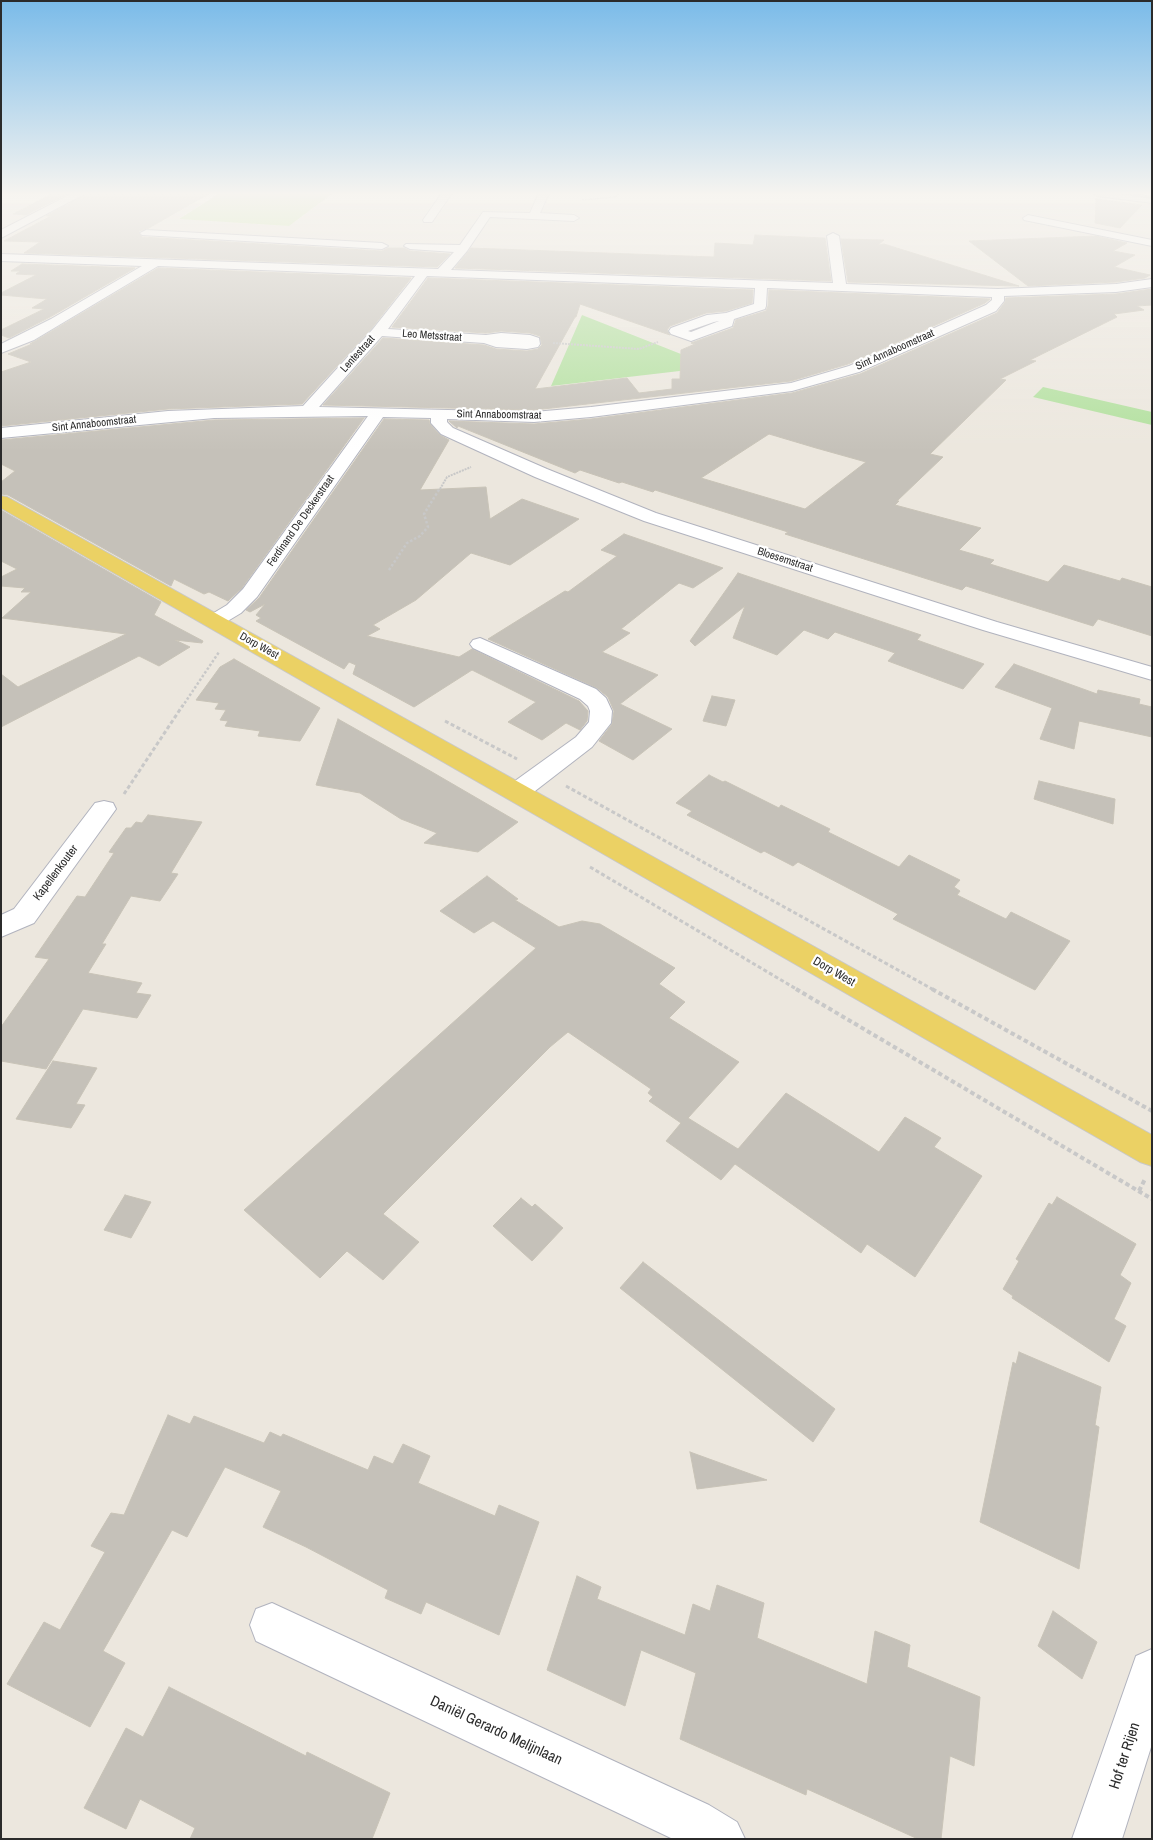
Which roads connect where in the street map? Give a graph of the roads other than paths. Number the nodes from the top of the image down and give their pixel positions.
1 (129, 279) edge
2 (419, 279) edge
3 (641, 279) edge
4 (839, 279) edge
5 (761, 283) junction
6 (1152, 283) edge
7 (840, 286) junction
8 (998, 293) junction
9 (378, 332) junction
10 (684, 334) road end
11 (533, 340) road end
12 (1, 348) edge
13 (307, 411) junction
14 (379, 412) junction
15 (440, 414) junction
16 (1, 433) edge
17 (1, 501) edge
18 (214, 621) junction
19 (480, 644) dead end
20 (1152, 674) edge
21 (517, 792) junction
22 (104, 809) road end
23 (1, 927) edge
24 (1152, 1152) edge
25 (272, 1625) dead end
26 (1152, 1672) edge
27 (720, 1839) edge
28 (1097, 1839) edge

1 - 12 street
2 - 9 street, Lentestraat
3 - 5 street
4 - 7 street
5 - 7 street
5 - 10 street
6 - 8 street
7 - 8 street
8 - 15 street, Sint Annaboomstraat
9 - 11 street, Leo Metsstraat
9 - 13 street, Lentestraat
13 - 14 street, Sint Annaboomstraat
13 - 16 street, Sint Annaboomstraat
14 - 15 street, Sint Annaboomstraat
14 - 18 street, Ferdinand De Deckerstraat
15 - 20 street, Bloesemstraat
17 - 18 main road, Dorp West
18 - 21 main road, Dorp West
19 - 21 street
21 - 24 main road, Dorp West
22 - 23 street, Kapellenkouter
25 - 27 street, Daniël Gerardo Melijnlaan
26 - 28 street, Hof ter Rijen

